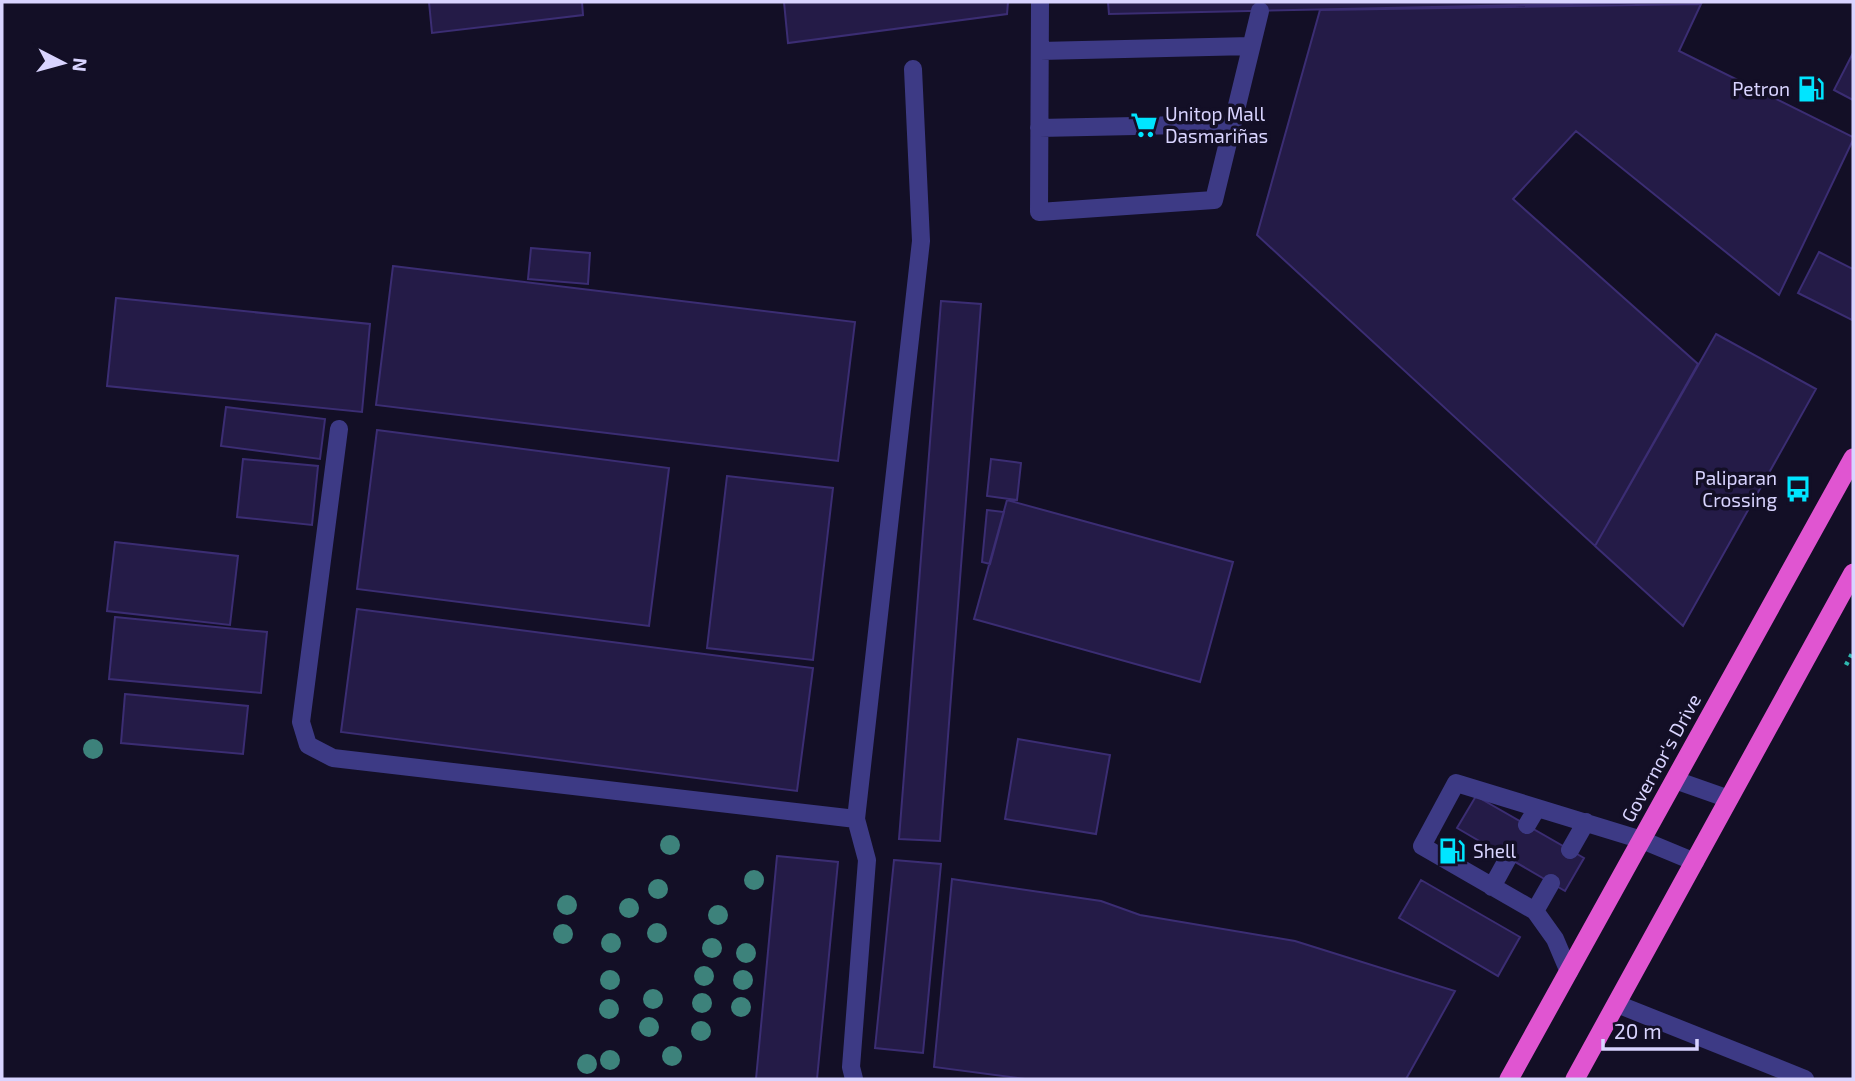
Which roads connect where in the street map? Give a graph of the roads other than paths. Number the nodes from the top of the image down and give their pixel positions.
1 (1040, 2) edge
2 (1260, 10) dead end
3 (1251, 46) junction
4 (1040, 51) junction
5 (913, 69) dead end
6 (1232, 124) junction
7 (1039, 128) junction
8 (340, 429) dead end
9 (1853, 458) edge
10 (1853, 573) edge
11 (1675, 780) junction
12 (1729, 799) junction
13 (1537, 808) junction
14 (856, 819) junction
15 (1586, 822) junction
16 (1527, 825) dead end
17 (1642, 839) junction
18 (1570, 850) dead end
19 (1508, 858) dead end
20 (1695, 862) junction
21 (1551, 883) dead end
22 (1492, 887) junction
23 (1535, 911) junction
24 (1569, 972) junction
25 (1617, 1004) junction
26 (854, 1079) edge
27 (1509, 1079) edge
28 (1575, 1079) edge
29 (1805, 1079) edge

1 - 4 lane
2 - 3 lane
3 - 4 lane
3 - 6 lane
4 - 7 lane
5 - 14 lane
6 - 7 lane
6 - 7 lane
8 - 14 lane
9 - 11 highway, Governor's Drive
10 - 12 highway
11 - 12 lane
11 - 17 highway, Governor's Drive
12 - 20 highway
13 - 15 lane
13 - 16 lane
13 - 22 lane
14 - 26 lane
15 - 17 lane
15 - 18 lane
17 - 20 lane
17 - 24 highway, Governor's Drive
19 - 22 lane
20 - 25 highway
21 - 23 lane
22 - 23 lane
23 - 24 lane
24 - 27 highway, Governor's Drive
25 - 28 highway
25 - 29 lane

